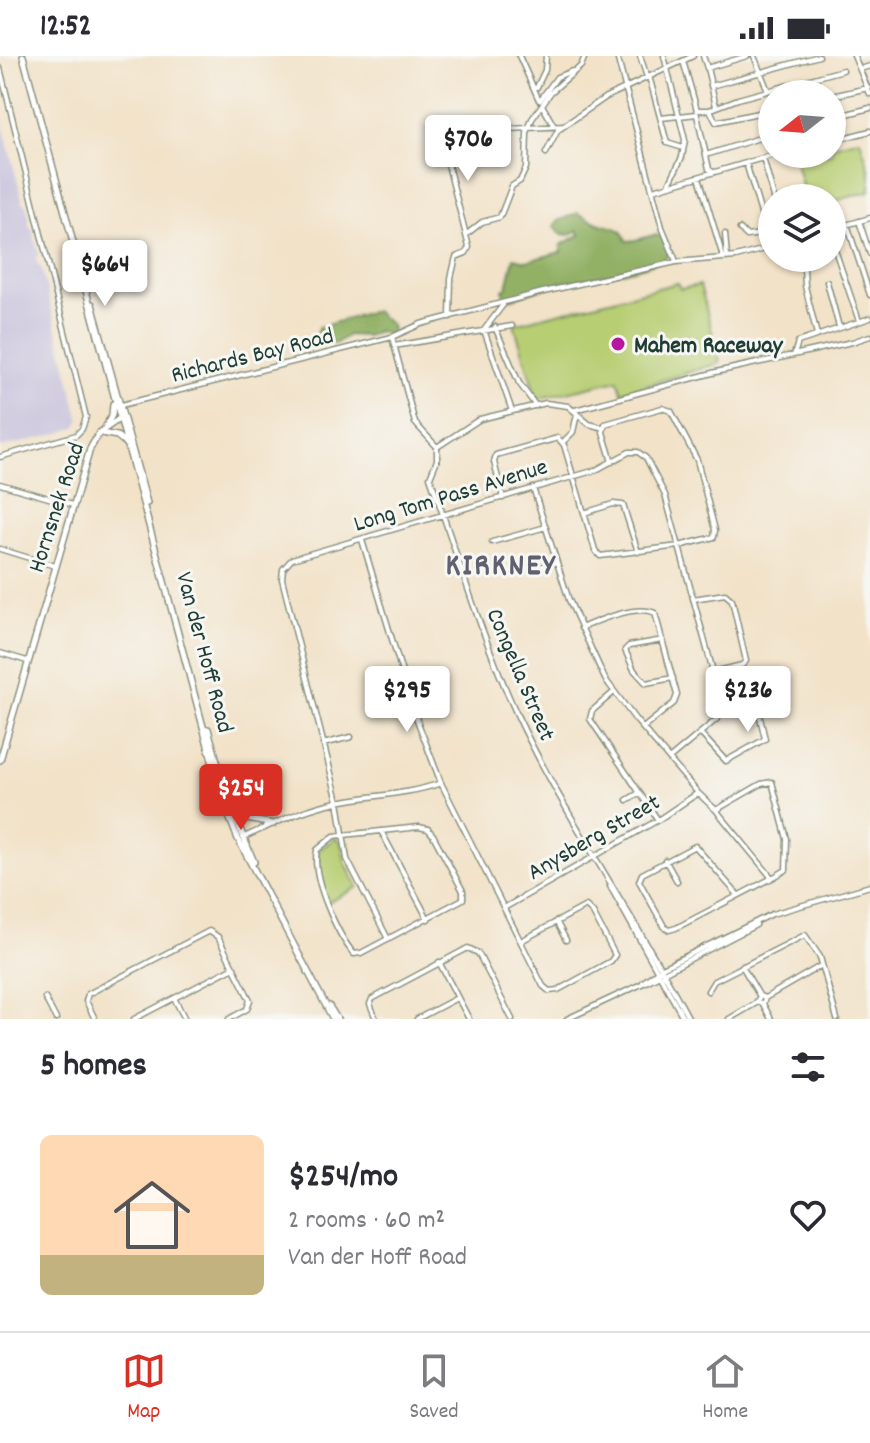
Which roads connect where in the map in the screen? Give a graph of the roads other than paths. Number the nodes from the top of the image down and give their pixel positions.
1 (23, 56) edge
2 (519, 56) edge
3 (546, 56) edge
4 (617, 56) edge
5 (640, 56) edge
6 (664, 56) edge
7 (703, 56) edge
8 (747, 56) edge
9 (754, 56) edge
10 (819, 56) edge
11 (854, 56) edge
12 (585, 58) edge
13 (688, 58) edge
14 (870, 66) edge
15 (0, 68) edge
16 (668, 68) junction
17 (707, 68) junction
18 (860, 69) junction
19 (843, 70) dead end
20 (760, 71) junction
21 (648, 76) junction
22 (764, 80) edge
23 (807, 80) edge
24 (711, 86) junction
25 (627, 87) junction
26 (536, 89) junction
27 (869, 91) edge
28 (758, 94) edge
29 (846, 94) edge
30 (540, 105) junction
31 (716, 106) junction
32 (870, 108) edge
33 (709, 110) junction
34 (698, 113) junction
35 (758, 113) edge
36 (846, 114) edge
37 (680, 117) junction
38 (661, 118) junction
39 (554, 126) junction
40 (564, 126) junction
41 (528, 128) junction
42 (870, 131) edge
43 (846, 137) edge
44 (758, 138) edge
45 (683, 148) junction
46 (546, 153) dead end
47 (706, 155) junction
48 (758, 159) edge
49 (746, 163) junction
50 (713, 172) junction
51 (699, 177) junction
52 (669, 184) junction
53 (653, 190) junction
54 (758, 203) edge
55 (870, 218) edge
56 (859, 221) junction
57 (847, 224) joint
58 (740, 229) dead end
59 (467, 234) junction
60 (725, 234) dead end
61 (758, 234) edge
62 (758, 252) edge
63 (870, 254) edge
64 (725, 257) junction
65 (676, 262) junction
66 (804, 272) edge
67 (842, 272) edge
68 (83, 279) junction
69 (827, 282) dead end
70 (870, 295) edge
71 (503, 304) junction
72 (450, 317) junction
73 (870, 318) edge
74 (859, 321) junction
75 (512, 326) dead end
76 (495, 327) junction
77 (839, 327) junction
78 (484, 330) junction
79 (817, 335) junction
80 (870, 336) edge
81 (392, 337) junction
82 (394, 346) junction
83 (794, 355) junction
84 (110, 382) junction
85 (121, 405) junction
86 (536, 406) junction
87 (512, 411) junction
88 (576, 411) junction
89 (122, 418) junction
90 (589, 424) junction
91 (604, 428) junction
92 (575, 429) junction
93 (102, 431) junction
94 (563, 442) junction
95 (127, 445) junction
96 (437, 447) junction
97 (0, 457) edge
98 (612, 462) junction
99 (573, 476) junction
100 (0, 484) edge
101 (533, 488) junction
102 (503, 498) junction
103 (73, 505) junction
104 (584, 513) junction
105 (444, 516) junction
106 (546, 527) junction
107 (362, 540) junction
108 (492, 542) dead end
109 (679, 546) junction
110 (0, 549) edge
111 (638, 552) junction
112 (556, 562) junction
113 (55, 566) junction
114 (531, 570) dead end
115 (693, 599) junction
116 (581, 628) junction
117 (663, 640) junction
118 (0, 653) edge
119 (27, 661) junction
120 (714, 672) junction
121 (673, 678) junction
122 (614, 692) junction
123 (721, 700) junction
124 (643, 728) junction
125 (701, 734) junction
126 (351, 737) dead end
127 (323, 744) junction
128 (669, 759) junction
129 (0, 760) edge
130 (441, 783) junction
131 (639, 793) junction
132 (698, 793) junction
133 (627, 800) dead end
134 (338, 801) junction
135 (229, 803) junction
136 (716, 810) junction
137 (658, 820) junction
138 (273, 824) junction
139 (381, 831) junction
140 (343, 835) junction
141 (240, 838) junction
142 (594, 857) junction
143 (665, 860) junction
144 (772, 878) junction
145 (677, 881) dead end
146 (610, 883) junction
147 (870, 886) edge
148 (738, 895) junction
149 (504, 908) junction
150 (428, 919) junction
151 (556, 921) junction
152 (388, 939) junction
153 (566, 940) dead end
154 (521, 941) junction
155 (439, 962) junction
156 (822, 965) junction
157 (742, 966) junction
158 (234, 967) junction
159 (663, 970) junction
160 (657, 973) junction
161 (708, 991) dead end
162 (45, 998) dead end
163 (174, 998) junction
164 (457, 998) junction
165 (761, 1000) junction
166 (56, 1019) edge
167 (95, 1019) edge
168 (134, 1019) edge
169 (185, 1019) edge
170 (229, 1019) edge
171 (335, 1019) edge
172 (376, 1019) edge
173 (417, 1019) edge
174 (469, 1019) edge
175 (512, 1019) edge
176 (567, 1019) edge
177 (686, 1019) edge
178 (729, 1019) edge
179 (771, 1019) edge
180 (837, 1019) edge

1 - 68 main road, Van der Hoff Road
2 - 26 street
3 - 26 street
4 - 25 street
5 - 21 street
6 - 16 street
7 - 17 street
8 - 17 street
9 - 20 street
10 - 20 street
11 - 18 street
12 - 30 street
13 - 16 street
13 - 34 street
14 - 18 street
15 - 97 street
16 - 21 street
16 - 37 street
17 - 24 street
18 - 27 street
19 - 23 street
20 - 22 street
20 - 24 street
21 - 25 street
21 - 38 street
24 - 31 street
25 - 40 street
25 - 53 street
26 - 30 street
27 - 29 street
28 - 31 street
30 - 39 street
30 - 41 street
31 - 33 street
32 - 36 street
33 - 34 street
33 - 35 street
34 - 37 street
34 - 47 street
37 - 38 street
37 - 45 street
38 - 45 street
39 - 40 street
39 - 41 street
40 - 46 street
41 - 59 street
41 - 59 street
42 - 43 street
44 - 47 street
45 - 52 street
47 - 50 street
48 - 49 street
49 - 50 street
49 - 54 street
50 - 51 street
51 - 52 street
51 - 64 street
52 - 53 street
53 - 65 street
55 - 56 street
56 - 57 street
56 - 63 street
57 - 70 street
58 - 61 street
59 - 72 street
60 - 64 street
62 - 64 street, Richards Bay Road
64 - 65 street, Richards Bay Road
65 - 71 street, Richards Bay Road
66 - 79 street
67 - 74 street
68 - 84 main road, Van der Hoff Road
68 - 85 main road, Van der Hoff Road
69 - 77 street
71 - 72 street, Richards Bay Road
71 - 78 street
72 - 81 street, Richards Bay Road
73 - 74 street
74 - 77 street
75 - 76 street
76 - 78 street
76 - 86 street
77 - 79 street
78 - 82 street
78 - 87 street
79 - 83 street
80 - 83 street
81 - 82 street
81 - 85 street, Richards Bay Road
82 - 96 street
83 - 88 street
84 - 89 main road, Van der Hoff Road
84 - 93 main road
85 - 89 main road, Van der Hoff Road
86 - 87 street
86 - 88 street
87 - 96 street
88 - 90 street
88 - 92 street
89 - 93 main road, Hornsnek Road
89 - 95 main road, Van der Hoff Road
89 - 135 main road, Van der Hoff Road
90 - 91 street
90 - 92 street
91 - 98 street
91 - 109 street
92 - 94 street
93 - 95 main road
93 - 103 main road, Hornsnek Road
94 - 99 street
94 - 102 street
95 - 141 main road, Van der Hoff Road
96 - 105 street, Congella Street
98 - 99 street, Long Tom Pass Avenue
98 - 109 street, Long Tom Pass Avenue
99 - 101 street, Long Tom Pass Avenue
99 - 104 street
100 - 103 street
101 - 102 street, Long Tom Pass Avenue
101 - 106 street
102 - 105 street, Long Tom Pass Avenue
103 - 113 main road, Hornsnek Road
104 - 111 street
104 - 111 street
105 - 107 street, Long Tom Pass Avenue
105 - 142 street, Congella Street
106 - 108 street
106 - 112 street
107 - 127 street, Long Tom Pass Avenue
107 - 130 street
109 - 111 street
109 - 115 street
110 - 113 street
112 - 114 street
112 - 116 street
113 - 119 main road, Hornsnek Road
115 - 120 street
115 - 120 street
116 - 117 street
116 - 122 street
117 - 121 street
117 - 121 street
118 - 119 street
119 - 129 main road, Hornsnek Road
120 - 123 street
121 - 124 street
122 - 124 street
122 - 131 street
123 - 125 street
123 - 125 street
124 - 128 street
125 - 128 street
126 - 127 street
127 - 134 street
128 - 132 street
130 - 134 street
130 - 149 street
131 - 133 street
131 - 137 street
132 - 136 street
132 - 137 street, Anysberg Street
134 - 138 street
134 - 140 street
135 - 138 main road
135 - 141 main road, Van der Hoff Road
136 - 144 street
136 - 144 street
137 - 142 street, Anysberg Street
138 - 141 street
139 - 140 street
139 - 150 street
139 - 150 street
140 - 152 street
140 - 152 street
141 - 171 main road, Van der Hoff Road
142 - 146 street, Congella Street
142 - 149 street, Anysberg Street
143 - 145 street
143 - 148 street
143 - 148 street
144 - 148 street
146 - 159 street, Congella Street
146 - 160 street, Congella Street
147 - 159 street
149 - 154 street
150 - 152 street
151 - 153 street
151 - 154 street
151 - 154 street
155 - 164 street
155 - 172 street
155 - 175 street
156 - 157 street
156 - 165 street
156 - 180 street
157 - 161 street
157 - 165 street
158 - 163 street
158 - 167 street
158 - 170 street
159 - 160 street
159 - 177 street, Congella Street
160 - 176 street
160 - 177 street, Congella Street
162 - 166 street
163 - 168 street
163 - 169 street
164 - 173 street
164 - 174 street
165 - 178 street
165 - 179 street

